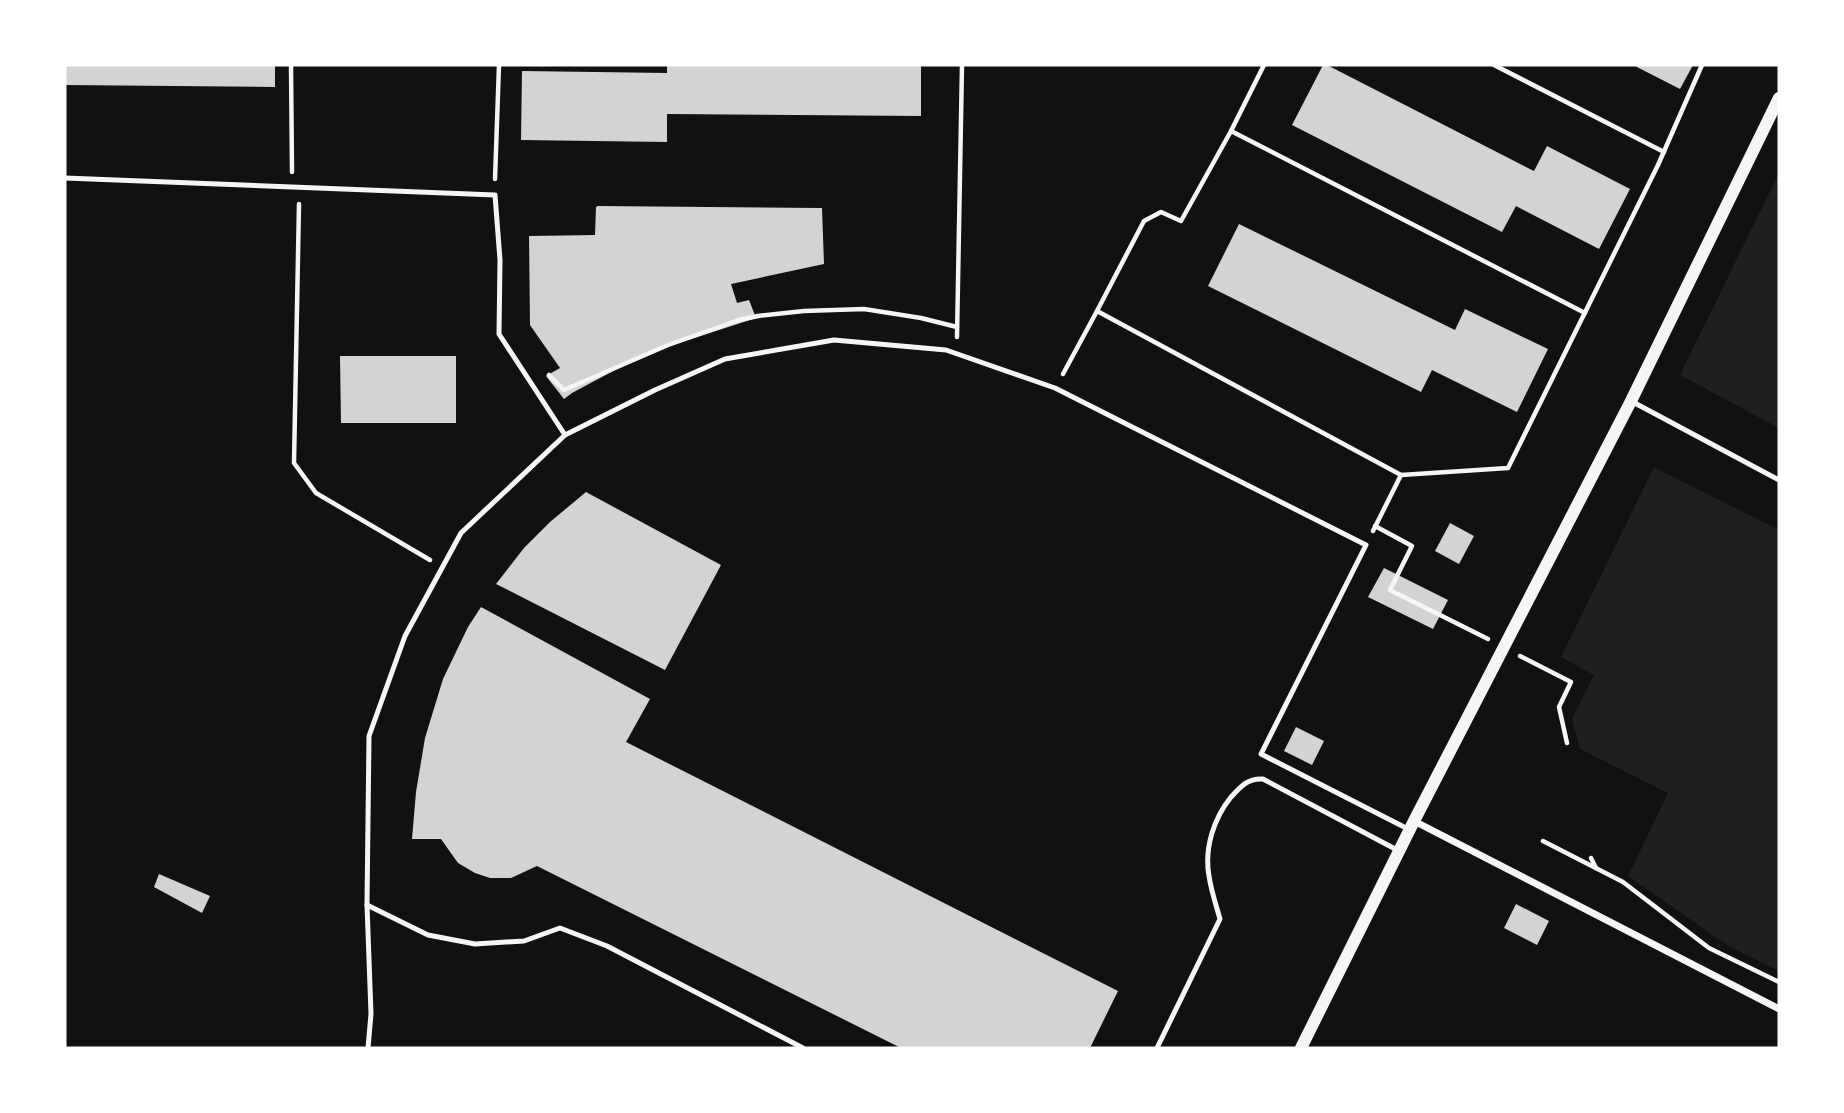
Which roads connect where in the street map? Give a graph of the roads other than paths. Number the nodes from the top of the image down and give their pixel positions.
1 (1779, 98) edge
2 (65, 178) edge
3 (1631, 401) junction
4 (565, 435) junction
5 (1779, 480) edge
6 (1412, 825) junction
7 (1399, 851) junction
8 (368, 905) junction
9 (1779, 1009) edge
10 (368, 1048) edge
11 (803, 1048) edge
12 (1157, 1048) edge
13 (1300, 1048) edge

1 - 3 street
2 - 4 lane
3 - 5 lane
3 - 6 street
4 - 6 lane
4 - 8 lane
6 - 7 street
6 - 9 street
7 - 12 lane
7 - 13 street
8 - 10 lane
8 - 11 lane

